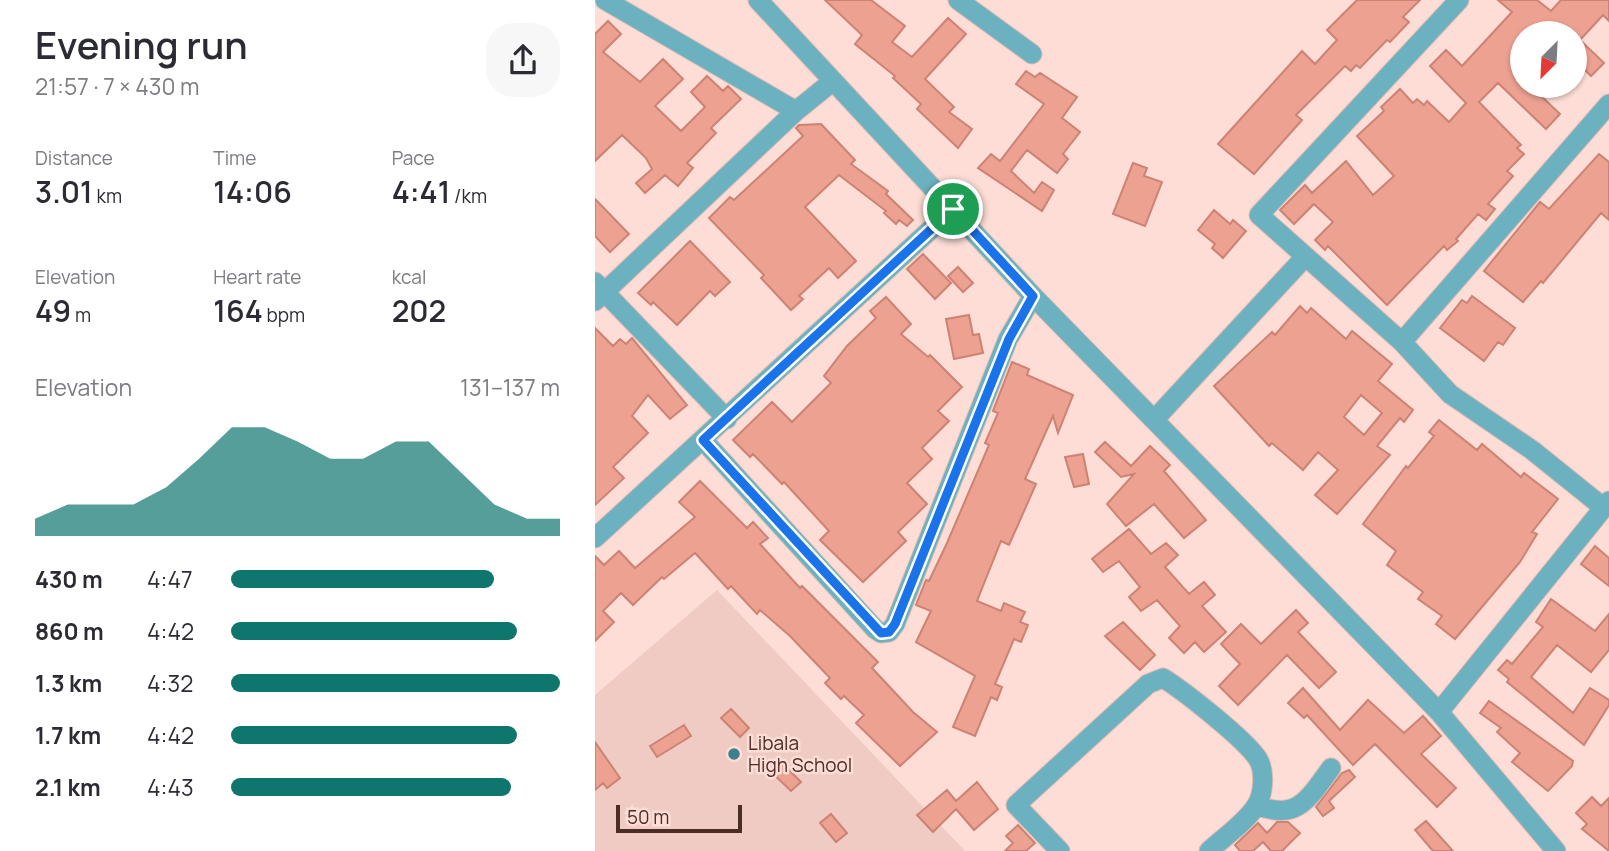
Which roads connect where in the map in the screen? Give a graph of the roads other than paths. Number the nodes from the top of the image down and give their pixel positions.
1 (605, 0) edge
2 (758, 0) edge
3 (958, 0) edge
4 (1459, 0) edge
5 (1032, 54) dead end
6 (833, 81) junction
7 (1609, 104) edge
8 (796, 111) junction
9 (953, 209) junction
10 (1304, 258) junction
11 (598, 292) edge
12 (1033, 296) junction
13 (1402, 342) junction
14 (727, 419) junction
15 (1154, 420) junction
16 (703, 440) junction
17 (1606, 505) edge
18 (596, 535) edge
19 (1439, 712) junction
20 (1331, 768) dead end
21 (1257, 805) junction
22 (1060, 851) edge
23 (1209, 851) edge
24 (1556, 851) edge

1 - 8 street
2 - 6 street
3 - 5 street
4 - 10 street
6 - 8 street
6 - 9 street
7 - 13 street
8 - 11 street
9 - 12 street
9 - 14 street
10 - 13 street
10 - 15 street
11 - 14 street
12 - 15 street
12 - 16 street
13 - 17 street
14 - 16 street
15 - 19 street
16 - 18 street
17 - 19 street
19 - 24 street
20 - 21 street
21 - 22 street
21 - 23 street

